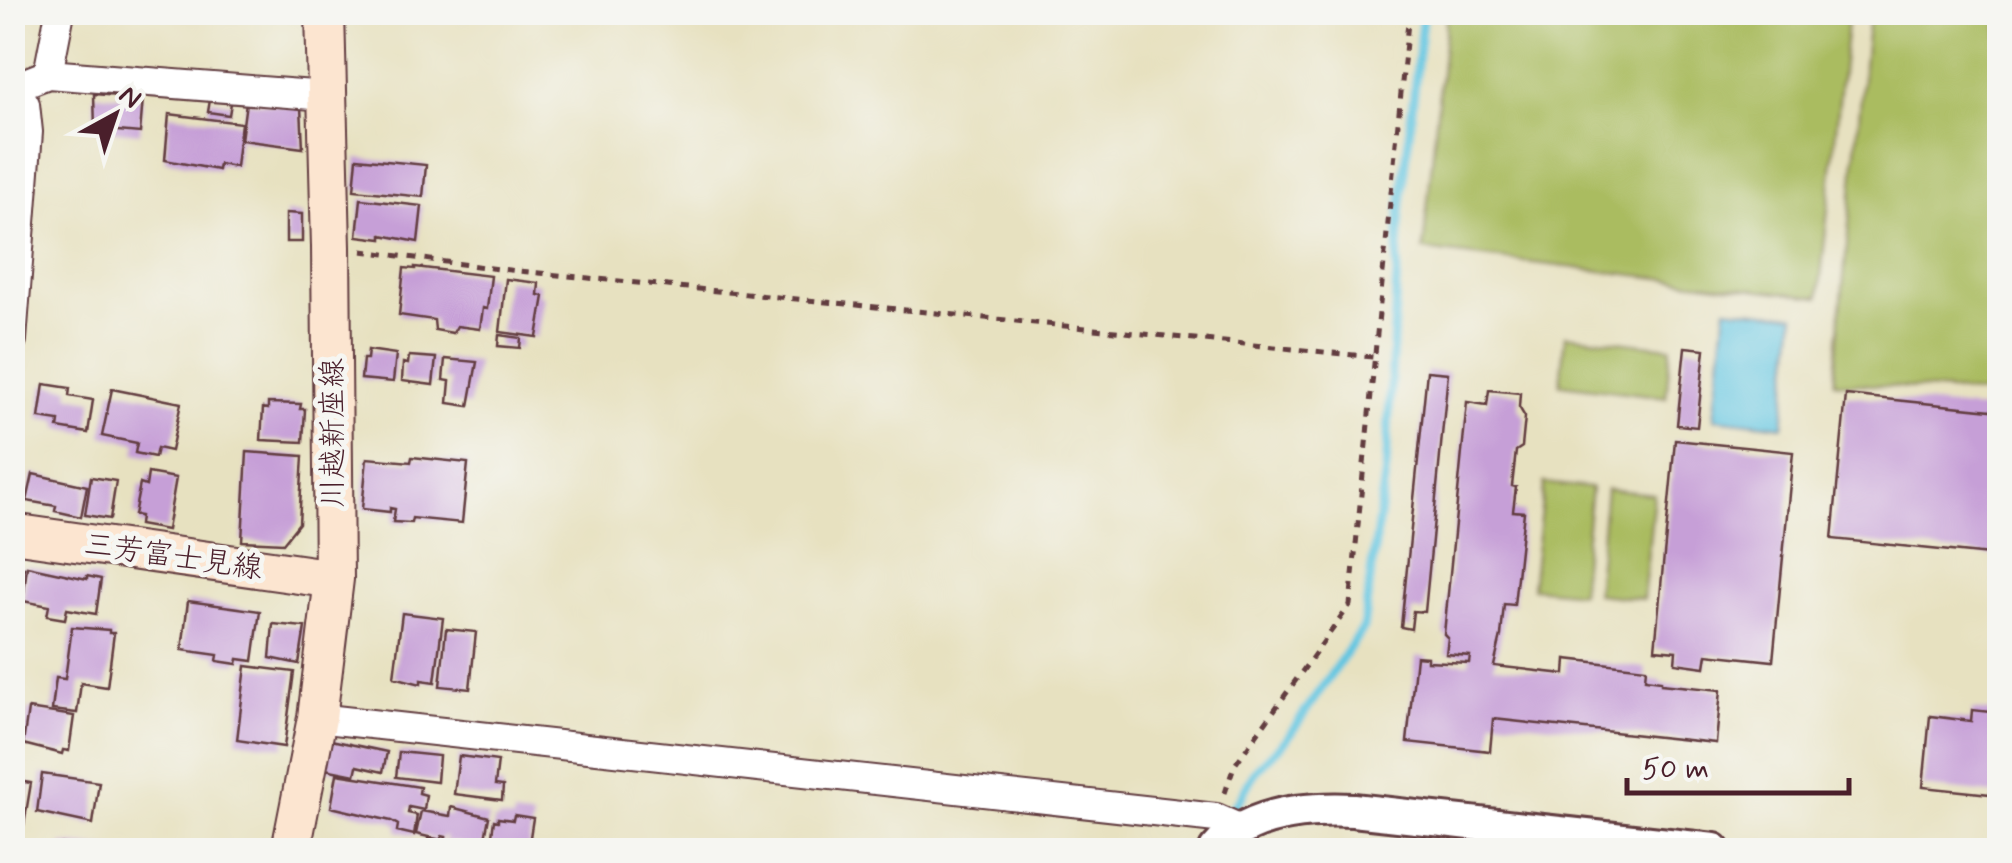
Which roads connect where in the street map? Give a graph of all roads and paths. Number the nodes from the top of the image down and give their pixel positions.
1 (60, 12) edge
2 (325, 12) edge
3 (1409, 12) edge
4 (48, 74) junction
5 (15, 84) edge
6 (326, 96) junction
7 (331, 247) junction
8 (12, 340) edge
9 (1373, 358) junction
10 (12, 533) edge
11 (334, 579) junction
12 (317, 718) junction
13 (1224, 832) edge
14 (291, 850) edge
15 (1714, 850) edge

1 - 4 street
2 - 6 main road, 川越新座線
3 - 9 path
4 - 5 street
4 - 6 street
5 - 8 street
6 - 7 main road, 川越新座線
7 - 9 path
7 - 11 main road, 川越新座線
9 - 13 path
10 - 11 main road, 三芳富士見線
11 - 12 main road, 川越新座線
12 - 13 street
12 - 14 main road, 川越新座線
13 - 15 street

